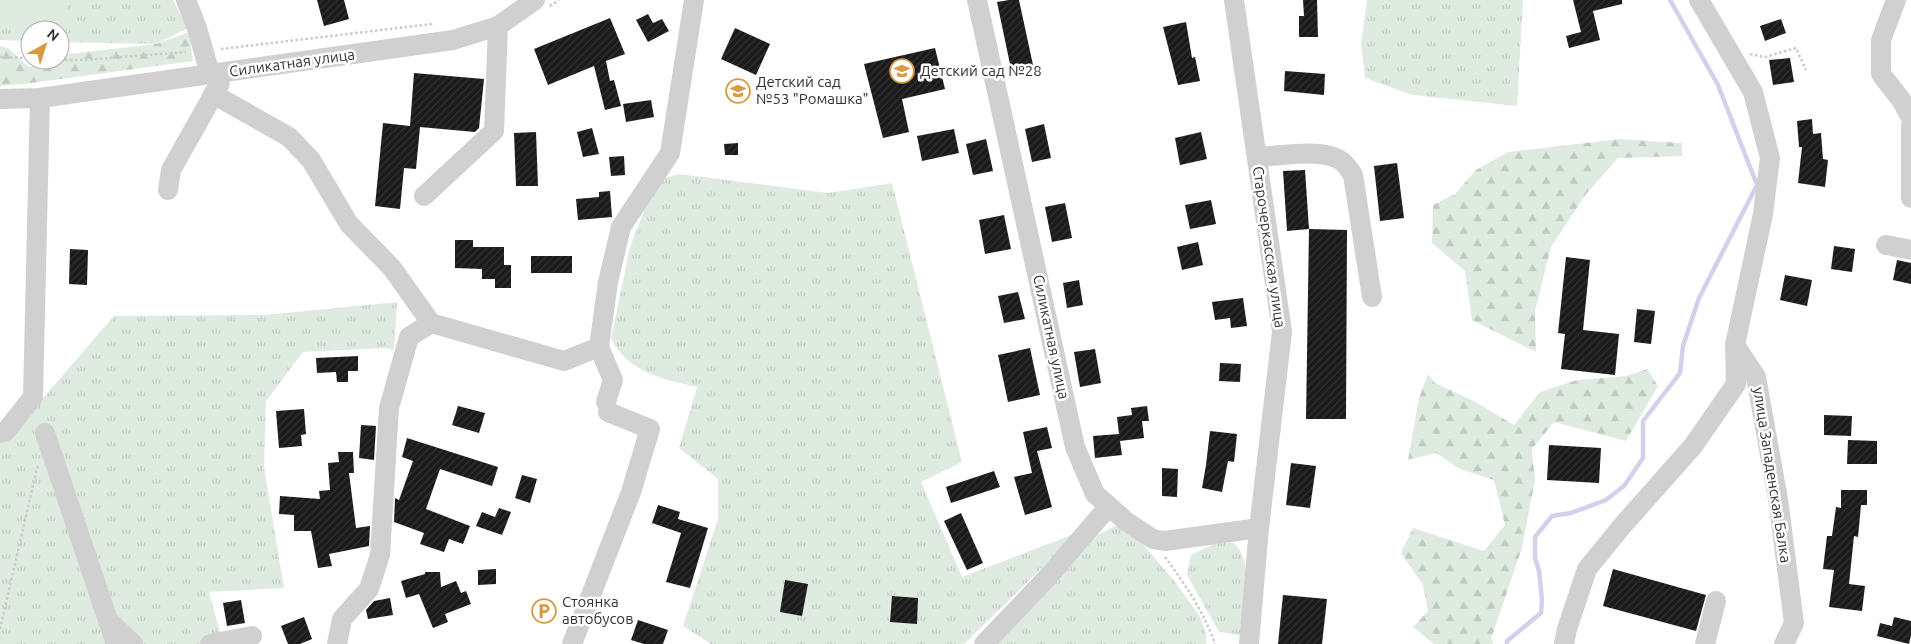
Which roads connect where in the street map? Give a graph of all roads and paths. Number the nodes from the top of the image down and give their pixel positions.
1 (186, 0) edge
2 (535, 0) edge
3 (694, 0) edge
4 (977, 0) edge
5 (1234, 0) edge
6 (1699, 0) edge
7 (1896, 0) edge
8 (437, 24) dead end
9 (498, 26) junction
10 (203, 50) junction
11 (1742, 52) dead end
12 (0, 57) edge
13 (20, 58) edge
14 (70, 60) edge
15 (1806, 70) dead end
16 (217, 80) junction
17 (40, 98) junction
18 (0, 99) edge
19 (1911, 118) edge
20 (1911, 126) edge
21 (1257, 157) junction
22 (168, 190) dead end
23 (424, 196) dead end
24 (1911, 198) edge
25 (1886, 245) dead end
26 (1911, 250) edge
27 (1372, 297) dead end
28 (431, 323) junction
29 (1735, 345) junction
30 (599, 347) junction
31 (0, 433) edge
32 (46, 433) dead end
33 (39, 459) dead end
34 (1109, 506) junction
35 (1259, 528) junction
36 (1153, 539) junction
37 (1716, 601) dead end
38 (107, 619) junction
39 (0, 629) edge
40 (252, 636) dead end
41 (116, 644) edge
42 (133, 644) edge
43 (210, 644) edge
44 (337, 644) edge
45 (572, 644) edge
46 (984, 644) edge
47 (1215, 644) edge
48 (1248, 644) edge
49 (1564, 644) edge
50 (1704, 644) edge
51 (1784, 644) edge

1 - 10 street
2 - 9 street, Силикатная улица
3 - 30 street
4 - 34 street, Силикатная улица
5 - 21 street, Старочеркасская улица
6 - 29 street
7 - 19 street
8 - 10 path
9 - 16 street, Силикатная улица
9 - 23 street
10 - 14 path
10 - 16 street
11 - 15 path
12 - 13 path
16 - 17 street, Силикатная улица
16 - 22 street
16 - 28 street
17 - 18 street, Силикатная улица
17 - 31 street
20 - 24 street
21 - 27 street
21 - 35 street, Старочеркасская улица
25 - 26 street
28 - 30 street
28 - 44 street
29 - 49 street
29 - 51 street, улица Западенская Балка
30 - 45 street
32 - 38 street
33 - 39 path
34 - 36 street, Силикатная улица
34 - 46 street
35 - 36 street
35 - 48 street, Старочеркасская улица
36 - 47 path
37 - 50 street
38 - 41 street
38 - 42 street
40 - 43 street

